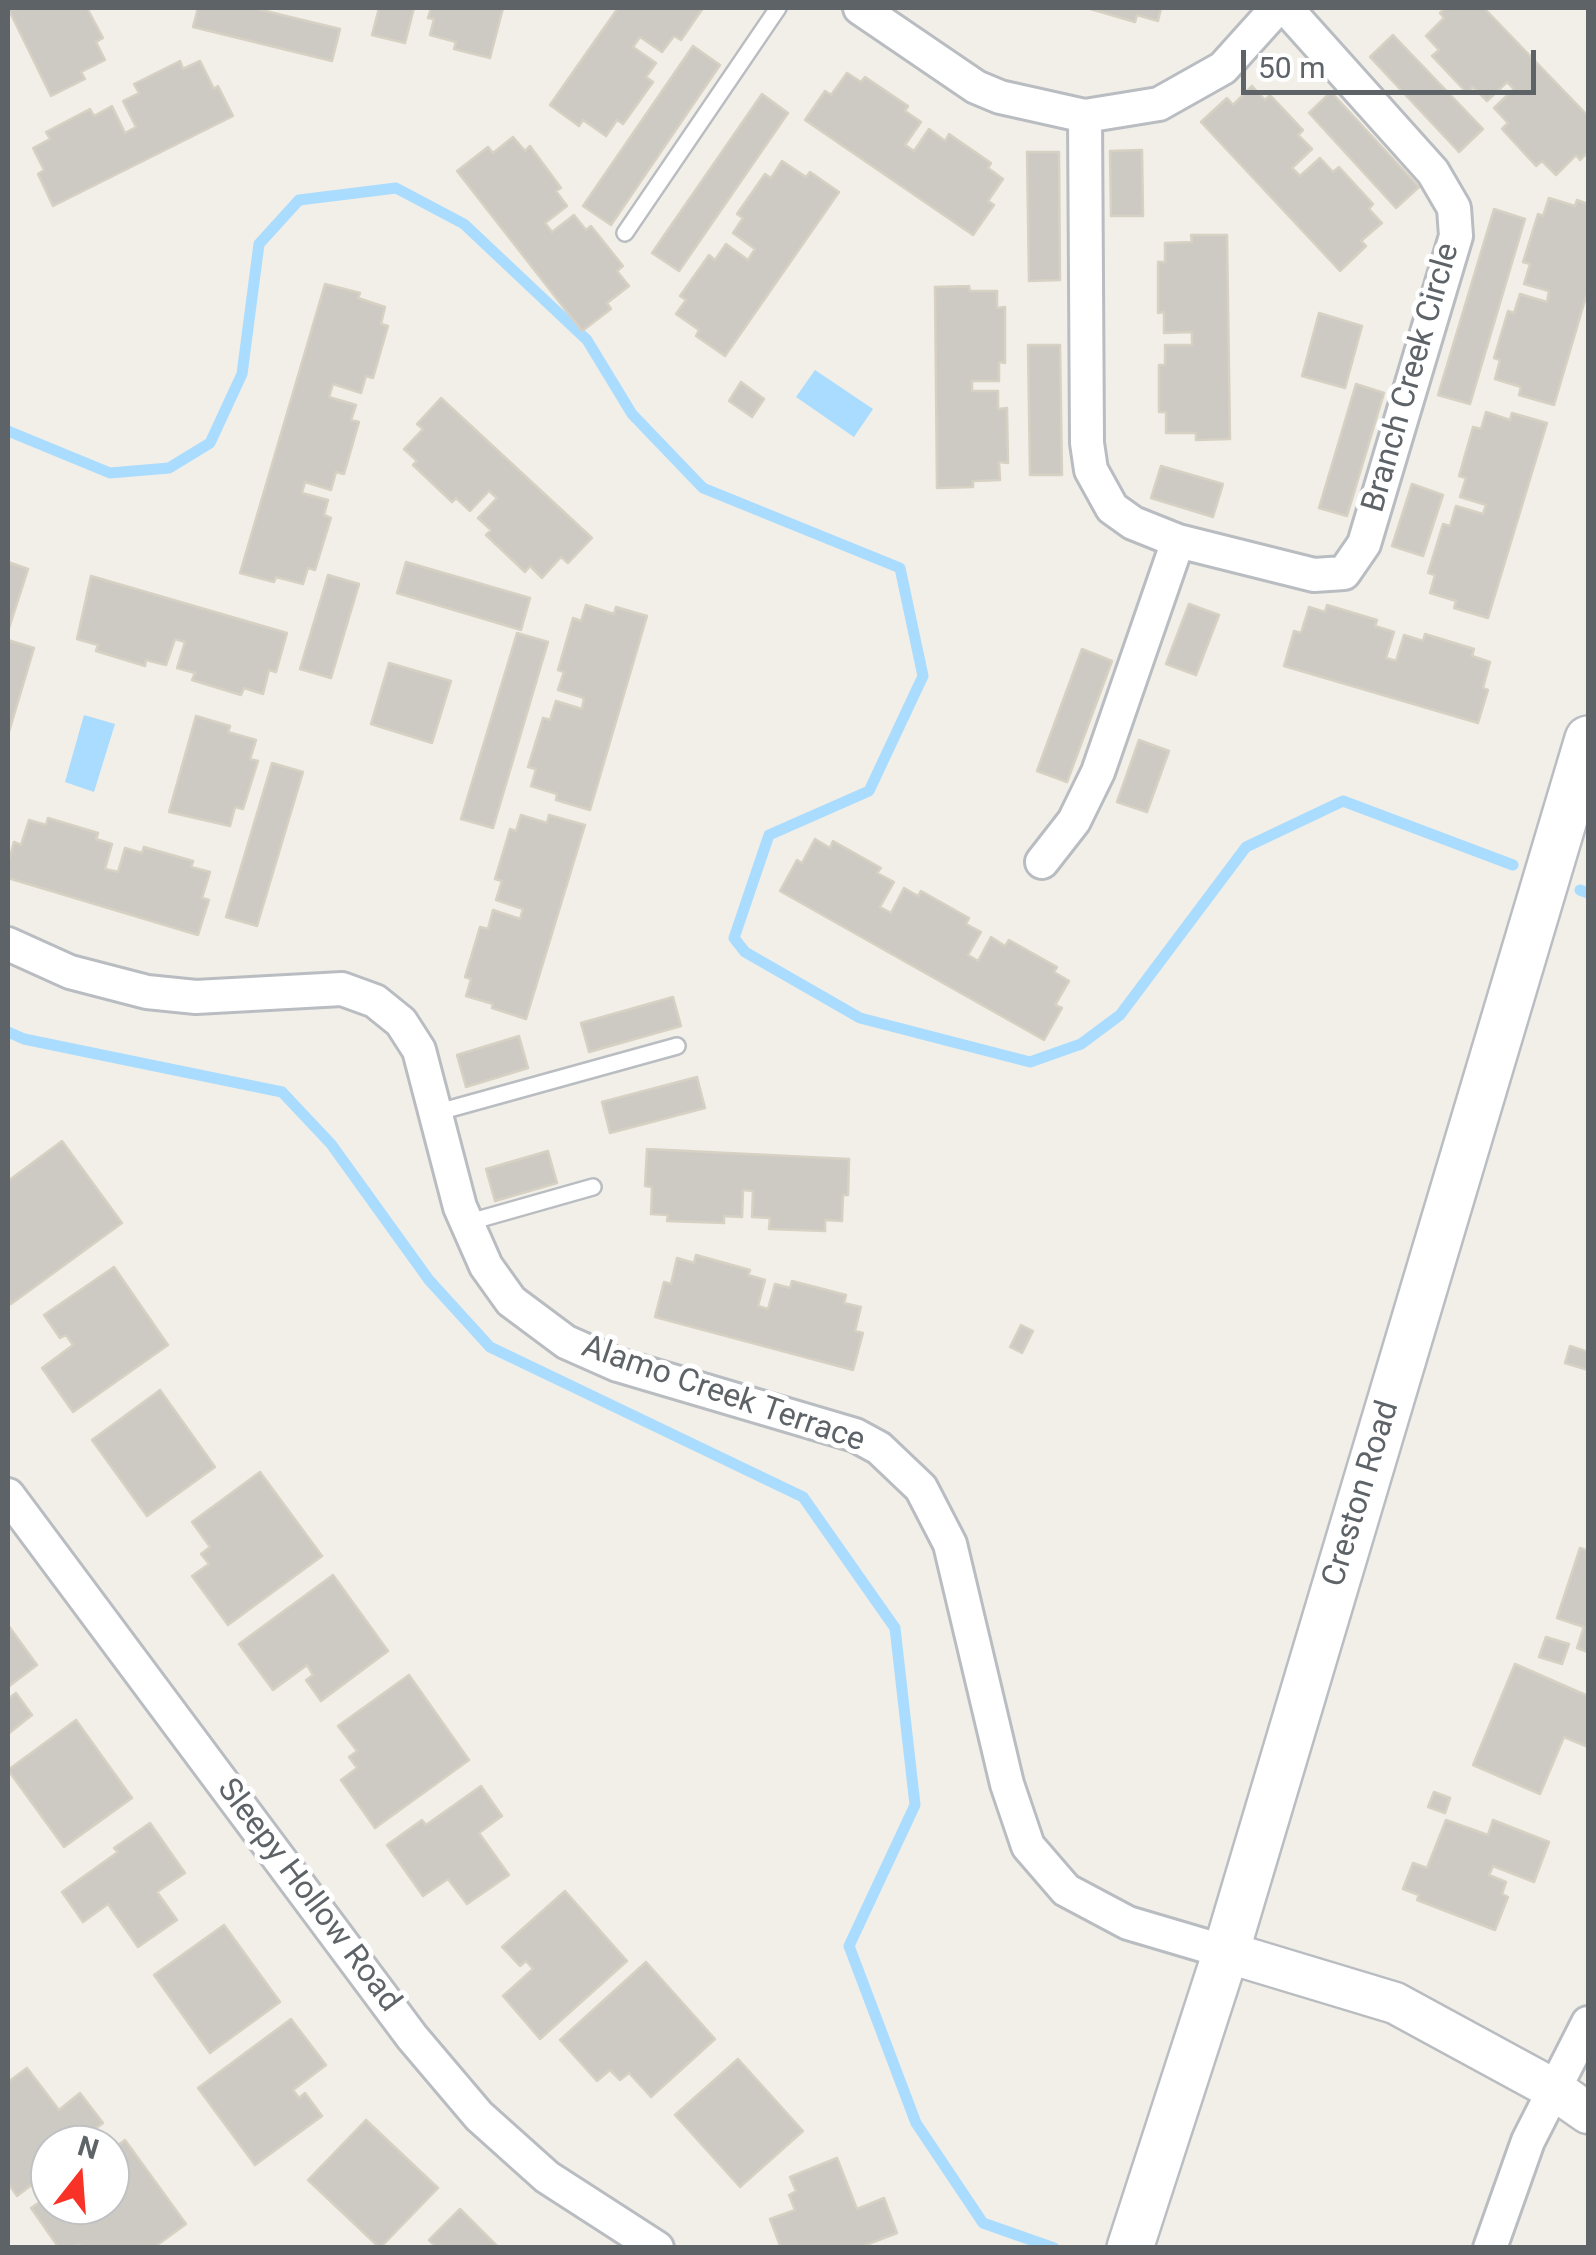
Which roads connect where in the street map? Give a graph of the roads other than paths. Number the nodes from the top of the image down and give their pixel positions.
1 (778, 8) edge
2 (860, 8) edge
3 (1277, 8) edge
4 (1286, 8) edge
5 (1085, 116) junction
6 (624, 233) dead end
7 (1178, 542) junction
8 (1588, 739) edge
9 (1042, 862) dead end
10 (8, 944) edge
11 (678, 1046) dead end
12 (435, 1112) junction
13 (593, 1187) dead end
14 (466, 1223) junction
15 (8, 1496) edge
16 (1226, 1952) junction
17 (1588, 2023) edge
18 (1555, 2090) junction
19 (1588, 2113) edge
20 (657, 2248) edge
21 (1130, 2248) edge
22 (1490, 2248) edge

1 - 6 lane
2 - 5 street
3 - 5 street
4 - 7 street, Branch Creek Circle
5 - 7 street, Branch Creek Circle
7 - 9 street
8 - 16 main road, Creston Road
10 - 12 street, Alamo Creek Terrace
11 - 12 lane
12 - 14 street, Alamo Creek Terrace
13 - 14 lane
14 - 16 street, Alamo Creek Terrace
15 - 20 street, Sleepy Hollow Road
16 - 18 street
16 - 21 main road, Creston Road
17 - 18 street
18 - 19 street
18 - 22 street

